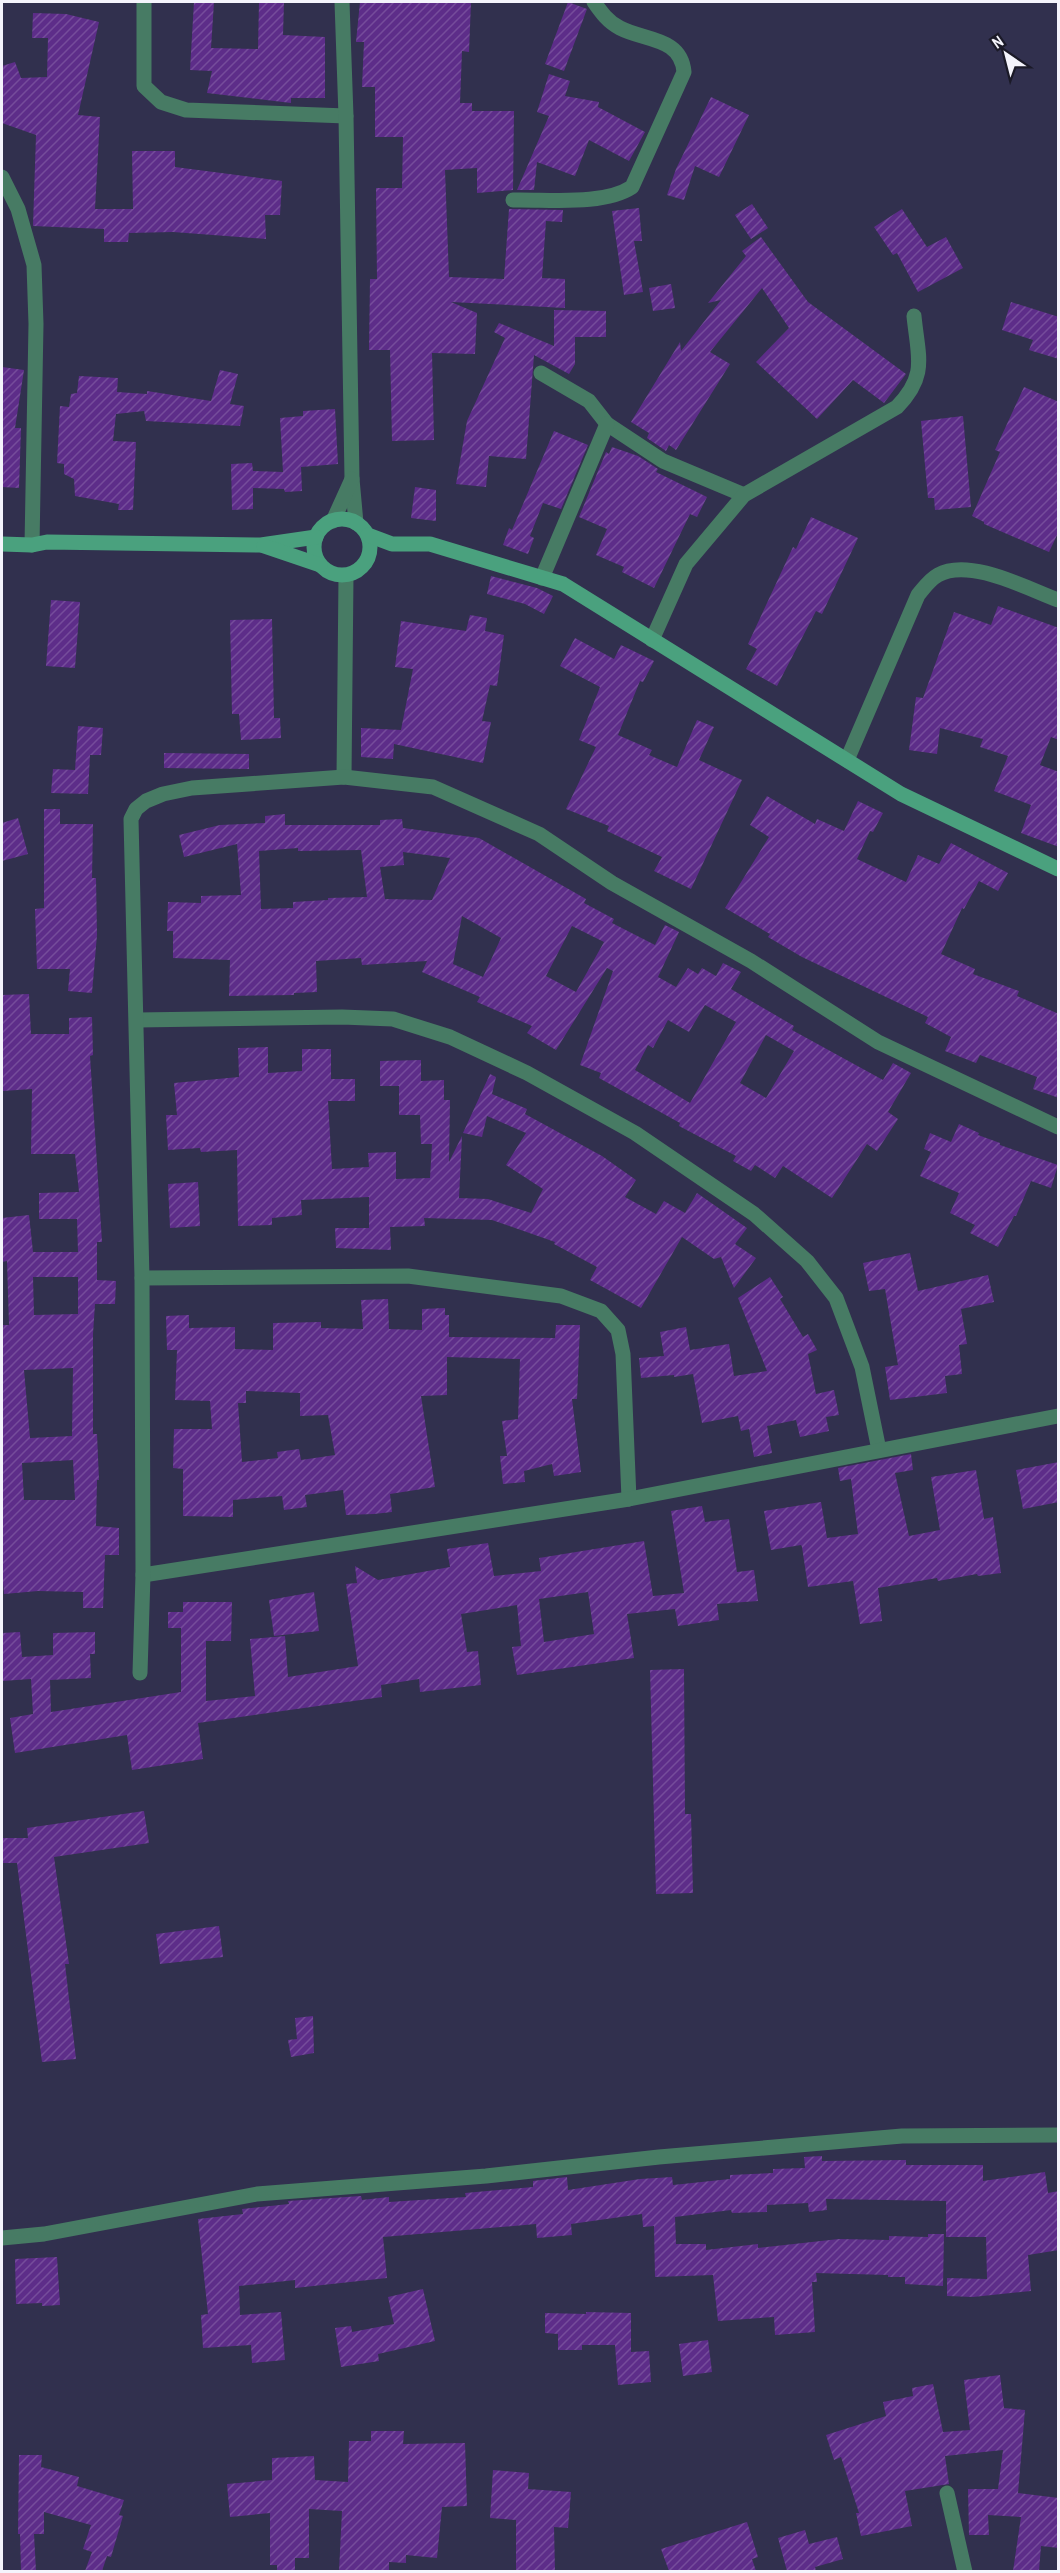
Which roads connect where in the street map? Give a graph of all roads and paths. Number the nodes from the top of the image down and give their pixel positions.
1 (144, 2) edge
2 (342, 2) edge
3 (594, 2) edge
4 (346, 116) junction
5 (2, 177) edge
6 (513, 200) dead end
7 (914, 316) dead end
8 (541, 373) dead end
9 (608, 424) junction
10 (352, 480) junction
11 (744, 495) junction
12 (333, 521) junction
13 (356, 523) junction
14 (368, 536) junction
15 (316, 537) junction
16 (2, 544) edge
17 (392, 544) junction
18 (32, 545) junction
19 (261, 545) junction
20 (369, 556) junction
21 (320, 565) junction
22 (346, 576) junction
23 (542, 578) junction
24 (1059, 600) edge
25 (652, 640) junction
26 (847, 759) junction
27 (344, 777) junction
28 (1059, 869) edge
29 (137, 1020) junction
30 (1059, 1127) edge
31 (142, 1278) junction
32 (1059, 1416) edge
33 (879, 1450) junction
34 (628, 1499) junction
35 (143, 1575) junction
36 (140, 1673) dead end
37 (1059, 2135) edge
38 (2, 2238) edge
39 (946, 2493) dead end
40 (964, 2571) edge

1 - 4 street
2 - 4 street
3 - 6 street
4 - 10 street
5 - 18 street
7 - 11 street
8 - 9 street
9 - 11 street
9 - 23 street
10 - 12 street
10 - 13 street
11 - 25 street
12 - 13 street
12 - 15 street
13 - 14 street
14 - 17 street
14 - 20 street
15 - 19 street
15 - 21 street
16 - 18 street
17 - 20 street
17 - 23 street
18 - 19 street
19 - 21 street
20 - 22 street
21 - 22 street
22 - 27 street
23 - 25 street
24 - 26 street
25 - 26 street
26 - 28 street
27 - 29 street
27 - 30 street
29 - 31 street
29 - 33 street
31 - 34 street
31 - 35 street
32 - 33 street
33 - 34 street
34 - 35 street
35 - 36 street
37 - 38 street
39 - 40 street

